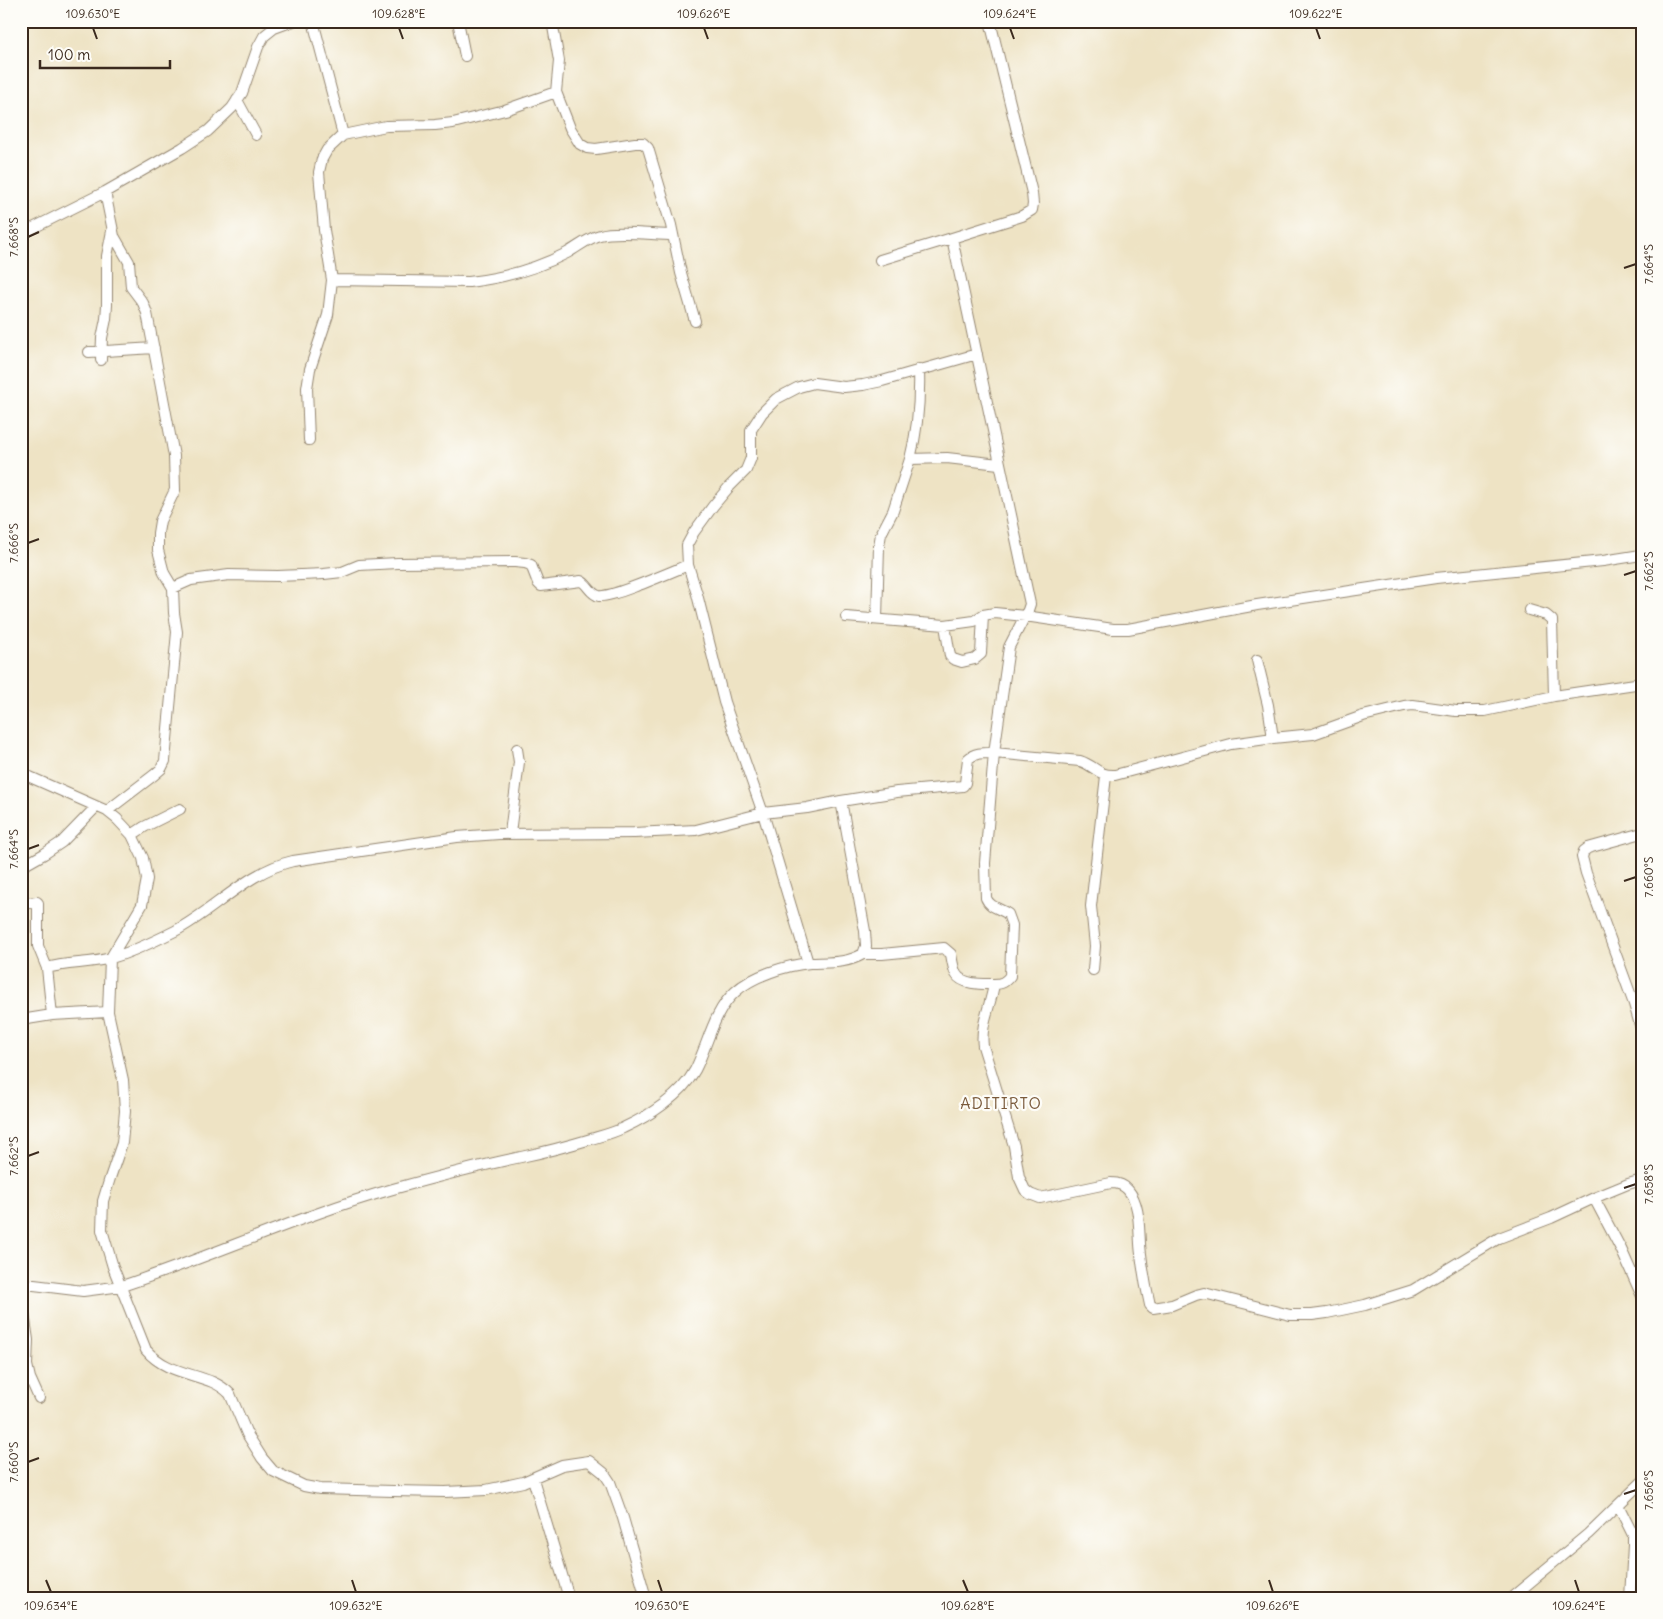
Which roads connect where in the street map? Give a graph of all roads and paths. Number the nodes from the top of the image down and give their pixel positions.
1 (293, 21) edge
2 (313, 21) edge
3 (458, 21) edge
4 (552, 21) edge
5 (990, 21) edge
6 (465, 56) dead end
7 (556, 92) junction
8 (237, 100) junction
9 (256, 135) dead end
10 (343, 135) junction
11 (105, 192) junction
12 (112, 230) junction
13 (21, 234) edge
14 (673, 235) junction
15 (952, 238) junction
16 (880, 260) dead end
17 (332, 280) junction
18 (695, 321) dead end
19 (154, 348) junction
20 (90, 352) dead end
21 (977, 354) junction
22 (101, 356) junction
23 (919, 369) junction
24 (309, 440) dead end
25 (910, 459) junction
26 (999, 464) junction
27 (1641, 555) edge
28 (688, 565) junction
29 (173, 588) junction
30 (1529, 610) dead end
31 (983, 615) junction
32 (1025, 616) junction
33 (846, 617) dead end
34 (877, 619) junction
35 (945, 625) junction
36 (1257, 660) dead end
37 (1642, 683) edge
38 (1554, 696) junction
39 (1273, 738) junction
40 (517, 749) dead end
41 (994, 753) junction
42 (21, 773) edge
43 (1106, 776) junction
44 (841, 801) junction
45 (96, 807) junction
46 (180, 809) dead end
47 (107, 812) junction
48 (763, 813) junction
49 (510, 833) junction
50 (1642, 833) edge
51 (132, 835) junction
52 (21, 867) edge
53 (21, 904) edge
54 (863, 954) junction
55 (110, 959) junction
56 (808, 963) junction
57 (46, 968) junction
58 (1093, 970) dead end
59 (994, 984) junction
60 (108, 1012) junction
61 (52, 1015) junction
62 (21, 1020) edge
63 (1642, 1032) edge
64 (1642, 1180) edge
65 (1594, 1198) junction
66 (21, 1285) edge
67 (122, 1286) junction
68 (21, 1294) edge
69 (1642, 1296) edge
70 (39, 1398) dead end
71 (533, 1478) junction
72 (1642, 1482) edge
73 (1618, 1506) junction
74 (568, 1598) edge
75 (646, 1598) edge
76 (1511, 1598) edge
77 (1630, 1598) edge

1 - 8 street
2 - 10 street
3 - 6 street
4 - 7 street
5 - 15 street
7 - 10 street
7 - 14 street
8 - 9 street
8 - 11 street
10 - 17 street
11 - 12 street
11 - 13 street
12 - 19 street
12 - 22 street
14 - 17 street
14 - 18 street
15 - 16 street
15 - 21 street
17 - 24 street
19 - 22 street
19 - 29 street
20 - 22 street
21 - 23 street
21 - 26 street
23 - 25 street
23 - 28 street
25 - 26 street
25 - 34 street
26 - 32 street
27 - 32 street
28 - 29 street
28 - 48 street
29 - 47 street
30 - 38 street
31 - 32 street
31 - 35 street
31 - 35 street
32 - 41 street
33 - 34 street
34 - 35 street
36 - 39 street
37 - 38 street
38 - 39 street
39 - 43 street
40 - 49 street
41 - 43 street
41 - 44 street
41 - 59 street
42 - 45 street
43 - 58 street
44 - 48 street
44 - 54 street
45 - 47 street
45 - 52 street
46 - 51 street
47 - 51 street
48 - 49 street
48 - 56 street
49 - 55 street
50 - 63 street
51 - 55 street
53 - 57 street
54 - 56 street
54 - 59 street
55 - 57 street
55 - 60 street
56 - 67 street
57 - 61 street
59 - 65 street
60 - 61 street
60 - 67 street
61 - 62 street
64 - 65 street
65 - 69 street
66 - 67 street
67 - 71 street
68 - 70 street
71 - 74 street
71 - 75 street
72 - 73 street
73 - 76 street
73 - 77 street

